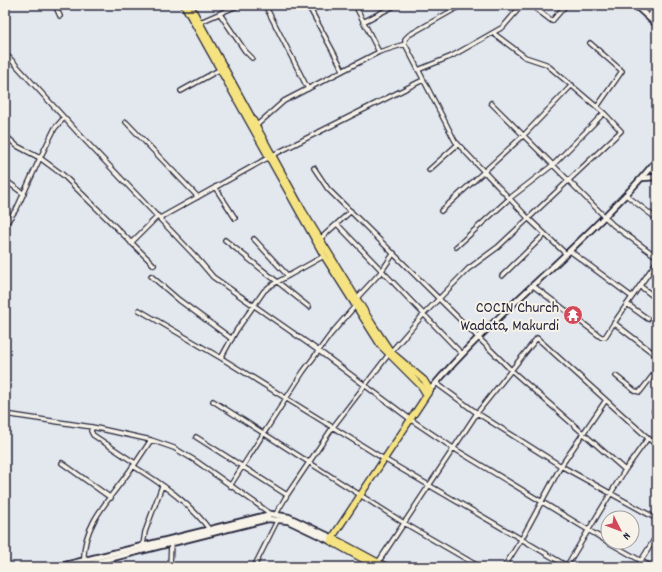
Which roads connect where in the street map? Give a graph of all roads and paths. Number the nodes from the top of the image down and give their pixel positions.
1 (55, 5) edge
2 (184, 5) edge
3 (190, 5) edge
4 (239, 5) edge
5 (265, 5) edge
6 (308, 5) edge
7 (355, 5) edge
8 (396, 5) edge
9 (462, 5) edge
10 (522, 5) edge
11 (531, 5) edge
12 (566, 5) edge
13 (635, 5) edge
14 (656, 5) edge
15 (220, 14) junction
16 (60, 16) dead end
17 (649, 17) junction
18 (363, 22) junction
19 (197, 24) junction
20 (657, 25) edge
21 (493, 33) junction
22 (590, 43) dead end
23 (405, 44) junction
24 (379, 52) junction
25 (5, 53) edge
26 (252, 58) dead end
27 (219, 70) junction
28 (343, 70) junction
29 (418, 70) junction
30 (423, 80) junction
31 (572, 85) junction
32 (308, 89) junction
33 (181, 91) dead end
34 (492, 103) dead end
35 (597, 107) junction
36 (604, 113) junction
37 (64, 118) junction
38 (126, 122) dead end
39 (257, 125) junction
40 (5, 135) edge
41 (524, 135) junction
42 (458, 144) junction
43 (271, 156) junction
44 (40, 158) junction
45 (657, 160) edge
46 (554, 164) junction
47 (314, 168) dead end
48 (650, 168) junction
49 (429, 170) dead end
50 (484, 171) junction
51 (657, 176) edge
52 (643, 178) junction
53 (5, 180) edge
54 (570, 180) junction
55 (215, 187) junction
56 (24, 194) junction
57 (626, 195) junction
58 (198, 197) junction
59 (510, 198) junction
60 (351, 211) junction
61 (442, 211) dead end
62 (604, 216) junction
63 (159, 217) junction
64 (235, 218) dead end
65 (528, 218) junction
66 (657, 220) edge
67 (6, 223) edge
68 (337, 224) junction
69 (545, 234) junction
70 (254, 239) dead end
71 (320, 239) junction
72 (225, 240) dead end
73 (131, 243) junction
74 (456, 247) dead end
75 (568, 252) junction
76 (394, 253) junction
77 (324, 256) junction
78 (657, 257) edge
79 (657, 261) edge
80 (154, 266) dead end
81 (381, 272) junction
82 (151, 276) dead end
83 (288, 276) junction
84 (502, 276) dead end
85 (278, 282) junction
86 (532, 285) junction
87 (640, 286) junction
88 (632, 297) junction
89 (439, 298) junction
90 (657, 298) edge
91 (356, 302) junction
92 (627, 304) junction
93 (254, 305) junction
94 (309, 307) dead end
95 (139, 310) dead end
96 (423, 315) junction
97 (648, 319) dead end
98 (614, 323) junction
99 (478, 337) junction
100 (232, 339) junction
101 (318, 351) junction
102 (390, 353) junction
103 (461, 353) junction
104 (657, 356) edge
105 (221, 358) junction
106 (510, 370) junction
107 (657, 370) edge
108 (616, 376) dead end
109 (436, 383) junction
110 (365, 386) junction
111 (428, 392) junction
112 (285, 399) junction
113 (606, 400) junction
114 (213, 401) dead end
115 (657, 407) edge
116 (654, 411) dead end
117 (477, 413) junction
118 (5, 414) edge
119 (410, 419) junction
120 (333, 427) junction
121 (92, 428) junction
122 (264, 434) junction
123 (583, 434) junction
124 (196, 437) dead end
125 (648, 438) junction
126 (150, 440) junction
127 (657, 446) edge
128 (453, 448) junction
129 (384, 459) junction
130 (62, 462) dead end
131 (309, 463) junction
132 (134, 465) junction
133 (243, 466) junction
134 (561, 466) junction
135 (625, 470) junction
136 (428, 485) junction
137 (162, 486) junction
138 (230, 486) junction
139 (611, 492) junction
140 (287, 495) junction
141 (360, 495) junction
142 (110, 498) junction
143 (542, 502) junction
144 (274, 514) junction
145 (278, 519) junction
146 (657, 519) edge
147 (404, 523) junction
148 (209, 529) junction
149 (589, 531) junction
150 (657, 535) edge
151 (600, 537) edge
152 (332, 539) junction
153 (521, 540) junction
154 (171, 543) junction
155 (143, 545) junction
156 (622, 550) edge
157 (84, 560) junction
158 (641, 561) junction
159 (377, 565) edge
160 (58, 567) edge
161 (77, 567) edge
162 (170, 567) edge
163 (254, 567) edge
164 (387, 567) edge
165 (480, 567) edge
166 (504, 567) edge
167 (567, 567) edge
168 (637, 567) edge
169 (652, 567) edge

1 - 16 street
2 - 19 main road
3 - 19 main road
4 - 15 street
5 - 32 street
6 - 28 street
7 - 18 street
8 - 18 street
9 - 23 street
10 - 21 street
11 - 12 street
13 - 17 street
14 - 17 street
15 - 19 street
15 - 26 street
17 - 20 street
18 - 24 street
19 - 27 main road
19 - 39 main road
21 - 29 street
21 - 31 street
22 - 35 street
23 - 24 street
23 - 29 street
24 - 28 street
25 - 37 street
27 - 33 street
27 - 43 main road
28 - 32 street
29 - 30 street
30 - 42 street
30 - 43 street
31 - 35 street
31 - 41 street
32 - 39 street
34 - 41 street
35 - 36 street
36 - 46 street
36 - 54 street
37 - 44 street
37 - 63 street
38 - 58 street
39 - 43 main road
40 - 44 street
41 - 46 street
41 - 50 street
42 - 49 street
42 - 50 street
43 - 55 street
43 - 71 main road
43 - 77 main road
44 - 56 street
44 - 73 street
45 - 48 street
46 - 54 street
46 - 59 street
47 - 60 street
48 - 51 street
48 - 52 street
50 - 59 street
50 - 61 street
51 - 52 street
52 - 57 street
53 - 56 street
54 - 62 street
54 - 65 street
55 - 58 street
55 - 64 street
56 - 67 street
57 - 62 street
57 - 66 street
58 - 63 street
59 - 65 street
59 - 74 street
60 - 68 street
60 - 76 street
62 - 75 street
62 - 78 street
63 - 73 street
63 - 93 street
65 - 69 street
65 - 89 street
68 - 71 street
68 - 81 street
69 - 75 street
69 - 84 street
70 - 83 street
71 - 91 main road
72 - 85 street
73 - 80 street
75 - 86 street
75 - 88 street
76 - 81 street
76 - 89 street
77 - 83 street
77 - 91 main road
79 - 87 street
81 - 91 street
81 - 96 street
82 - 100 street
83 - 85 street
85 - 93 street
85 - 94 street
86 - 98 street
86 - 99 street
87 - 88 street
87 - 90 street
88 - 92 street
89 - 96 street
89 - 99 street
91 - 101 street
91 - 102 main road
92 - 97 street
92 - 98 street
93 - 100 street
93 - 101 street
95 - 105 street
96 - 102 street
96 - 103 street
98 - 104 street
99 - 103 street
99 - 106 street
100 - 105 street
101 - 110 street
101 - 112 street
102 - 110 street
102 - 111 main road
103 - 109 street
105 - 112 street
106 - 113 street
106 - 117 street
106 - 123 street
107 - 108 street
109 - 111 street
109 - 117 street
110 - 119 street
110 - 120 street
111 - 119 main road
112 - 120 street
112 - 122 street
113 - 123 street
113 - 125 street
114 - 122 street
115 - 116 street
117 - 128 street
117 - 134 street
118 - 121 street
119 - 128 street
119 - 129 main road
120 - 129 street
120 - 131 street
121 - 126 street
121 - 132 street
122 - 131 street
122 - 133 street
123 - 134 street
123 - 135 street
124 - 133 street
125 - 127 street
125 - 135 street
126 - 132 street
126 - 138 street
128 - 136 street
128 - 143 street
129 - 136 street
129 - 141 main road
130 - 142 street
131 - 140 street
131 - 141 street
132 - 137 street
132 - 142 street
133 - 138 street
133 - 140 street
134 - 139 street
134 - 143 street
135 - 139 street
136 - 147 street
136 - 153 street
137 - 148 street
137 - 155 street
138 - 144 street
139 - 146 street
139 - 149 street
140 - 144 street
141 - 147 street
141 - 152 main road
142 - 157 street
143 - 149 street
143 - 153 street
144 - 148 street
144 - 152 street
145 - 152 street
145 - 154 street
145 - 163 street
147 - 159 street
147 - 165 street
148 - 155 street
149 - 151 street
149 - 167 street
150 - 158 street
152 - 159 main road
153 - 166 street
153 - 167 street
154 - 161 street
154 - 162 street
155 - 157 street
156 - 158 street
157 - 160 street
158 - 168 street
158 - 169 street
159 - 164 main road

